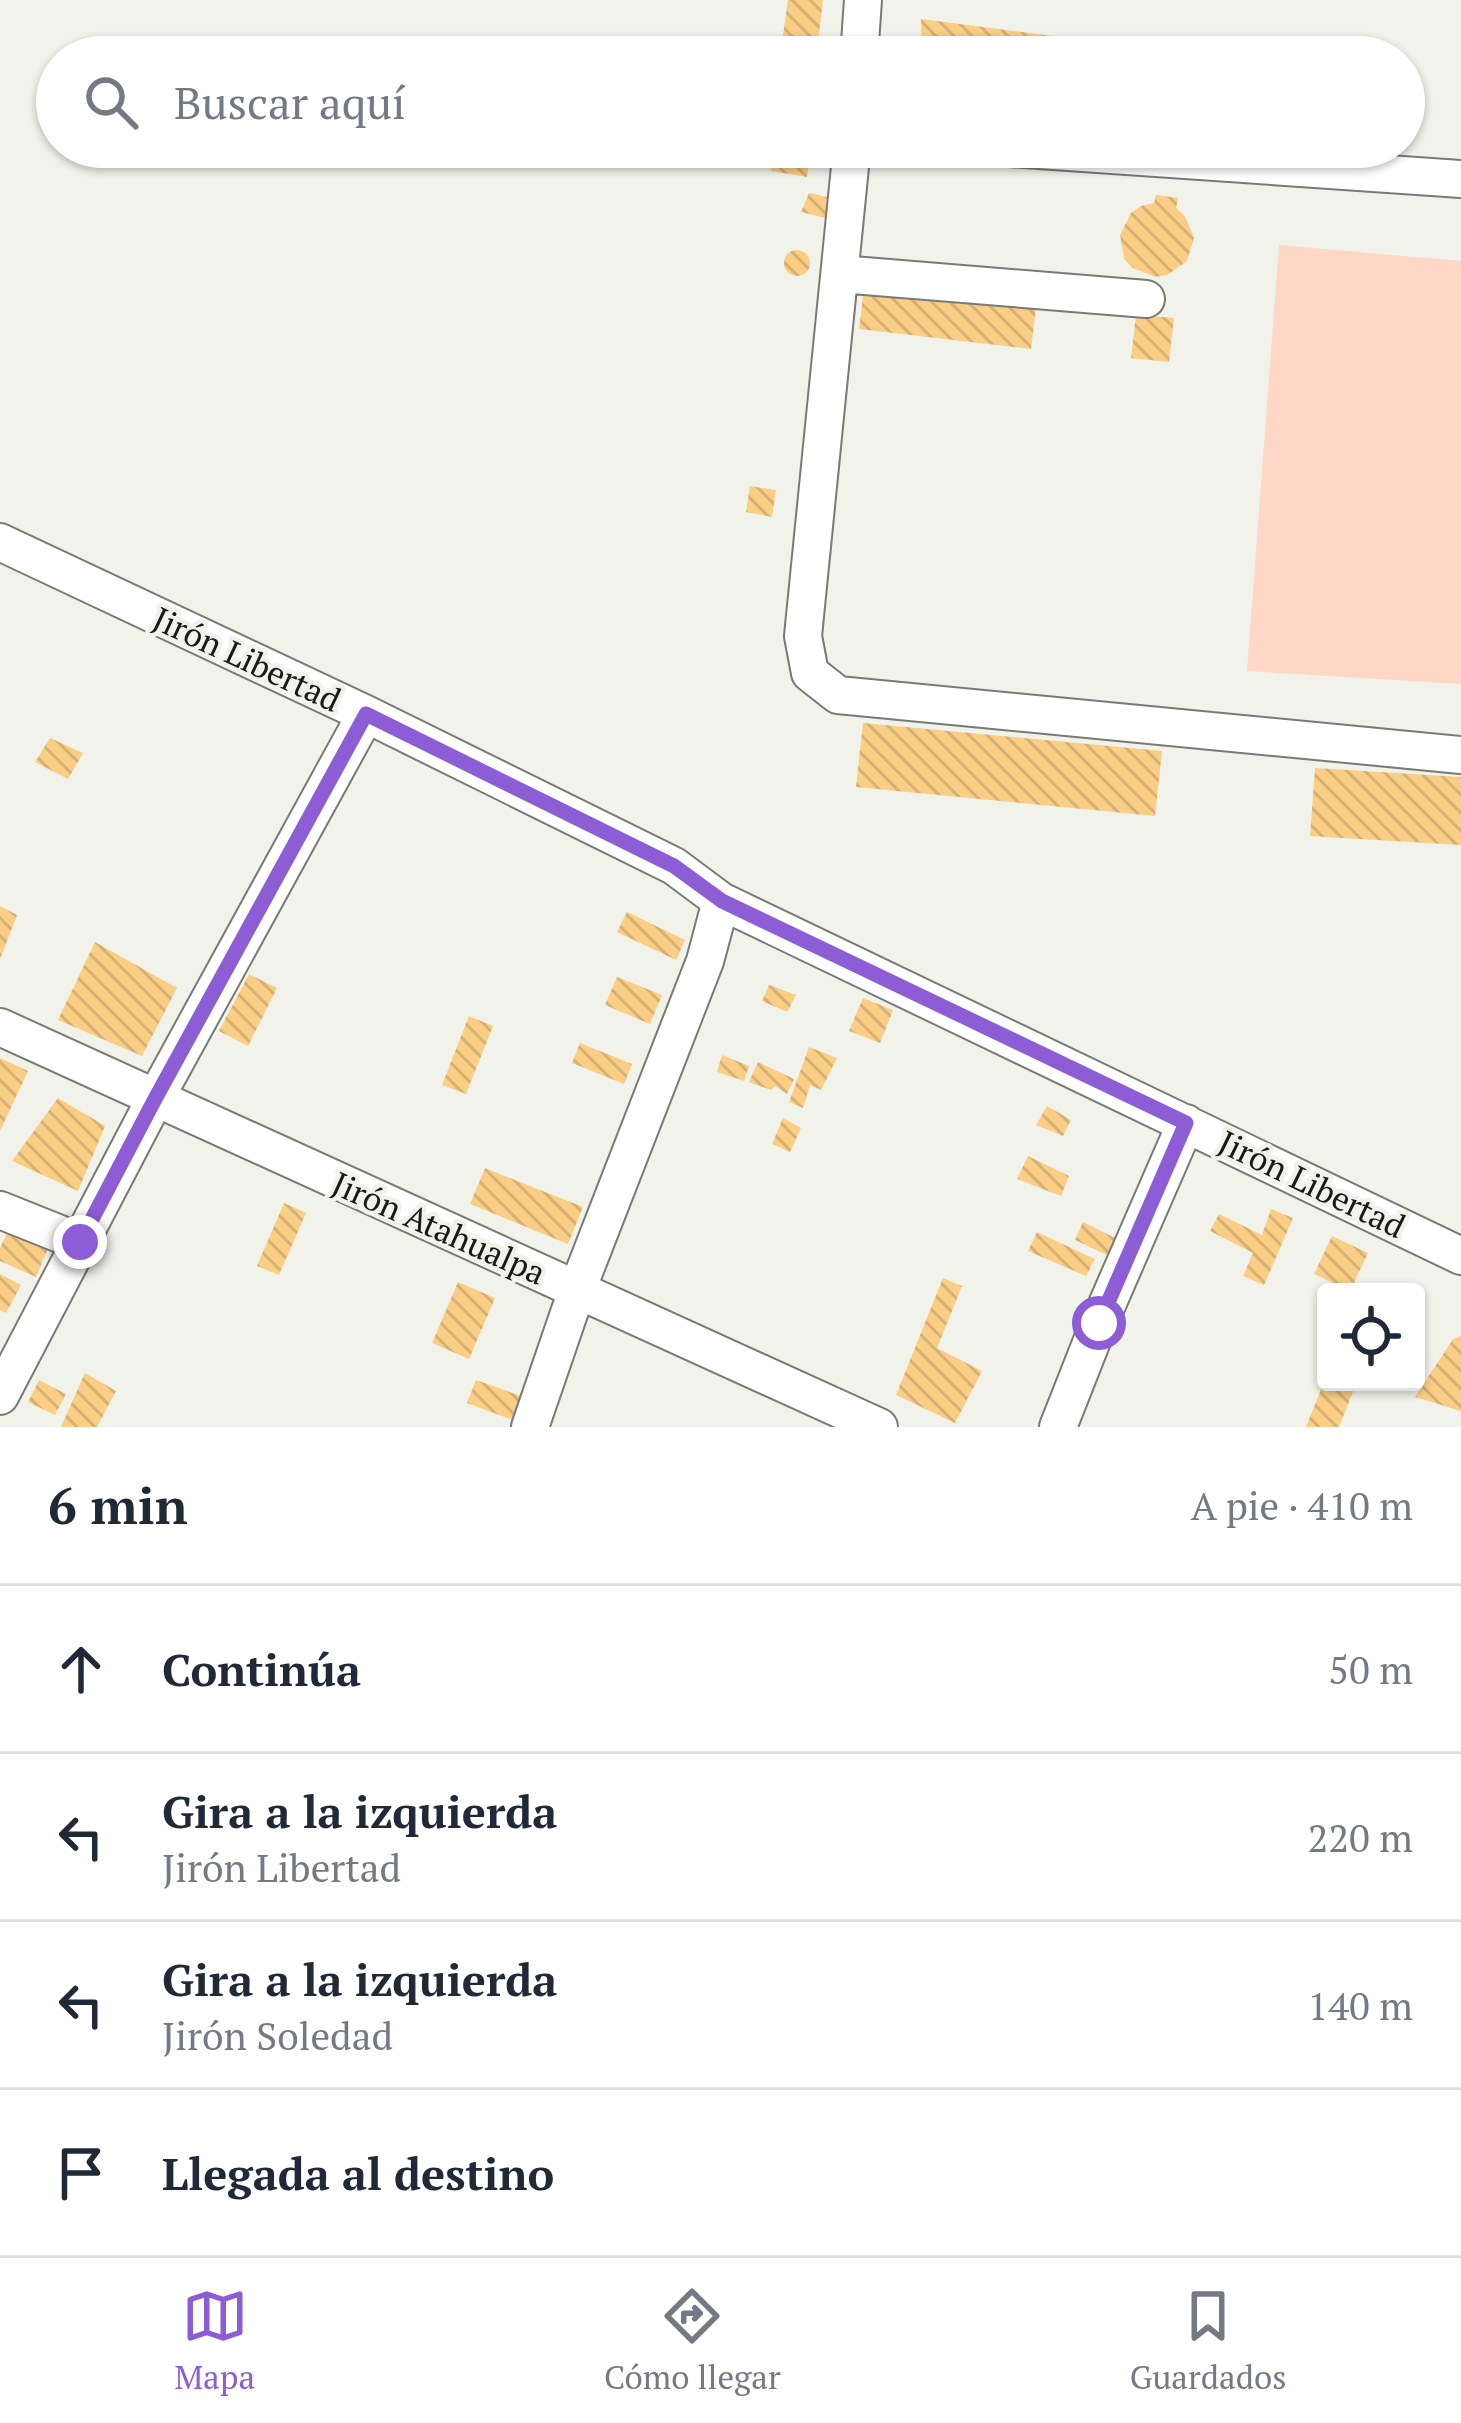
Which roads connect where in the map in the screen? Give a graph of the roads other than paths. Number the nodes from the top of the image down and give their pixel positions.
1 (863, 0) edge
2 (860, 36) edge
3 (851, 168) edge
4 (1300, 168) edge
5 (1461, 179) edge
6 (840, 274) junction
7 (1146, 299) dead end
8 (0, 542) edge
9 (366, 714) junction
10 (1461, 754) edge
11 (722, 901) junction
12 (0, 1028) edge
13 (155, 1099) junction
14 (1186, 1123) junction
15 (0, 1210) edge
16 (80, 1242) junction
17 (1461, 1256) edge
18 (577, 1290) junction
19 (0, 1396) edge
20 (530, 1427) edge
21 (879, 1427) edge
22 (1058, 1427) edge

1 - 2 street
3 - 6 street
4 - 5 street
6 - 7 street
6 - 10 street
8 - 9 street, Jirón Libertad
9 - 11 street, Jirón Libertad
9 - 13 street
11 - 14 street, Jirón Libertad
11 - 18 street
12 - 13 street, Jirón Atahualpa
13 - 16 street
13 - 18 street, Jirón Atahualpa
14 - 17 street, Jirón Libertad
14 - 22 street
15 - 16 street
16 - 19 street
18 - 20 street
18 - 21 street, Jirón Atahualpa

